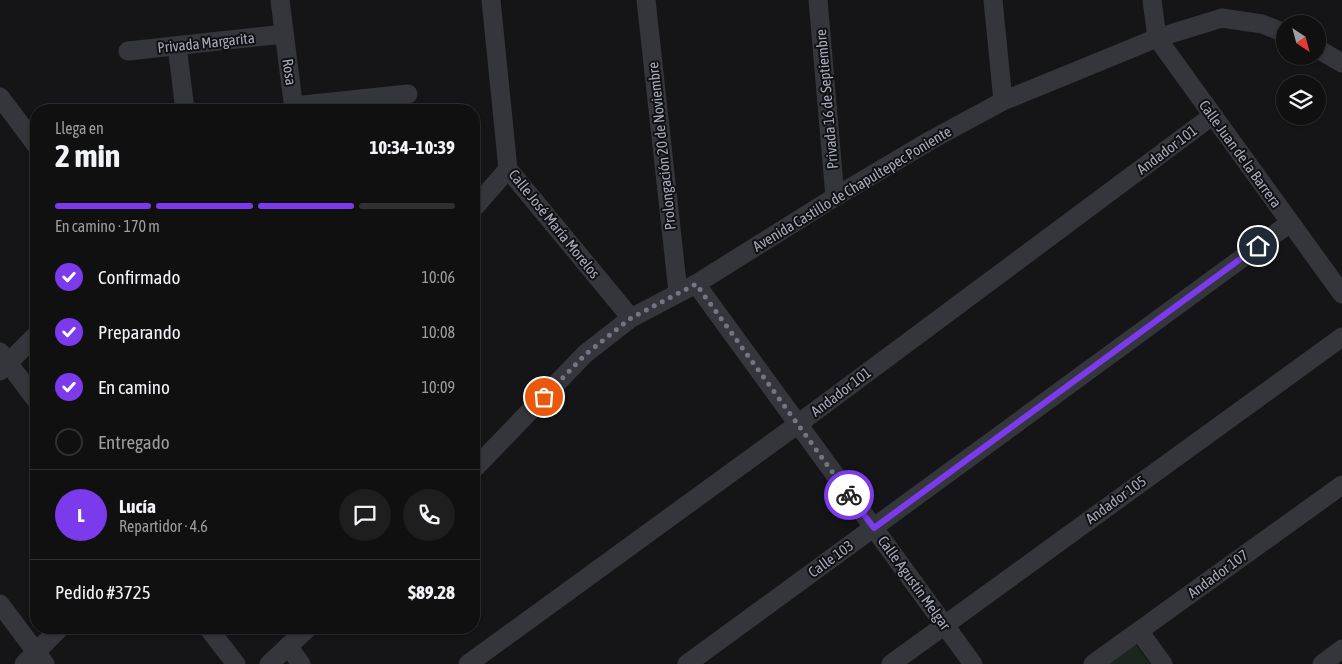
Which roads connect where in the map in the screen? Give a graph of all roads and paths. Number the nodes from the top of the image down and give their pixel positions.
1 (280, 0) edge
2 (491, 0) edge
3 (646, 0) edge
4 (818, 0) edge
5 (993, 0) edge
6 (1152, 0) edge
7 (1276, 29) edge
8 (284, 34) junction
9 (1156, 38) junction
10 (177, 46) junction
11 (128, 51) dead end
12 (1326, 54) edge
13 (1342, 63) edge
14 (408, 94) dead end
15 (0, 97) edge
16 (1003, 101) junction
17 (184, 104) edge
18 (293, 104) edge
19 (327, 104) edge
20 (1212, 116) junction
21 (30, 137) edge
22 (508, 169) junction
23 (835, 197) junction
24 (480, 201) edge
25 (1290, 223) junction
26 (696, 284) junction
27 (1341, 291) edge
28 (678, 292) junction
29 (631, 318) junction
30 (1342, 337) edge
31 (30, 340) edge
32 (3, 362) edge
33 (30, 393) edge
34 (798, 424) junction
35 (480, 462) edge
36 (1342, 485) edge
37 (874, 528) junction
38 (0, 604) edge
39 (945, 625) junction
40 (1139, 631) junction
41 (55, 634) edge
42 (213, 634) edge
43 (301, 634) edge
44 (288, 646) junction
45 (1342, 649) edge
46 (35, 660) edge
47 (236, 664) edge
48 (269, 664) edge
49 (301, 664) edge
50 (468, 664) edge
51 (687, 664) edge
52 (891, 664) edge
53 (973, 664) edge
54 (1094, 664) edge
55 (1163, 664) edge
56 (1322, 664) edge

1 - 8 street, Rosa
2 - 22 street, Calle José María Morelos
3 - 28 street, Prolongación 20 de Noviembre
4 - 23 street, Privada 16 de Septiembre
5 - 16 street
6 - 9 street
7 - 9 street, Avenida Castillo de Chapultepec Poniente
8 - 10 street, Privada Margarita
8 - 18 street, Rosa
9 - 16 street, Avenida Castillo de Chapultepec Poniente
9 - 20 street, Calle Juan de la Barrera
10 - 11 street, Privada Margarita
10 - 17 street
12 - 13 street
14 - 19 street
15 - 21 street
16 - 23 street, Avenida Castillo de Chapultepec Poniente
20 - 25 street, Calle Juan de la Barrera
20 - 34 street, Andador 101
22 - 24 street
22 - 29 street, Calle José María Morelos
23 - 26 street, Avenida Castillo de Chapultepec Poniente
25 - 27 street, Calle Juan de la Barrera
25 - 37 street, Calle 103
26 - 28 street, Avenida Castillo de Chapultepec Poniente
26 - 34 street, Calle Agustín Melgar
28 - 29 street, Avenida Castillo de Chapultepec Poniente
29 - 35 street, Avenida Castillo de Chapultepec Poniente
30 - 39 street, Andador 105
31 - 32 street
32 - 33 street
34 - 37 street, Calle Agustín Melgar
34 - 50 street, Andador 101
36 - 40 street, Andador 107
37 - 39 street, Calle Agustín Melgar
37 - 51 street, Calle 103
38 - 46 street
39 - 52 street, Andador 105
39 - 53 street, Calle Agustín Melgar
40 - 54 street, Andador 107
40 - 55 street
41 - 46 street
42 - 47 street
43 - 44 street
44 - 48 street
44 - 49 street
45 - 56 street

